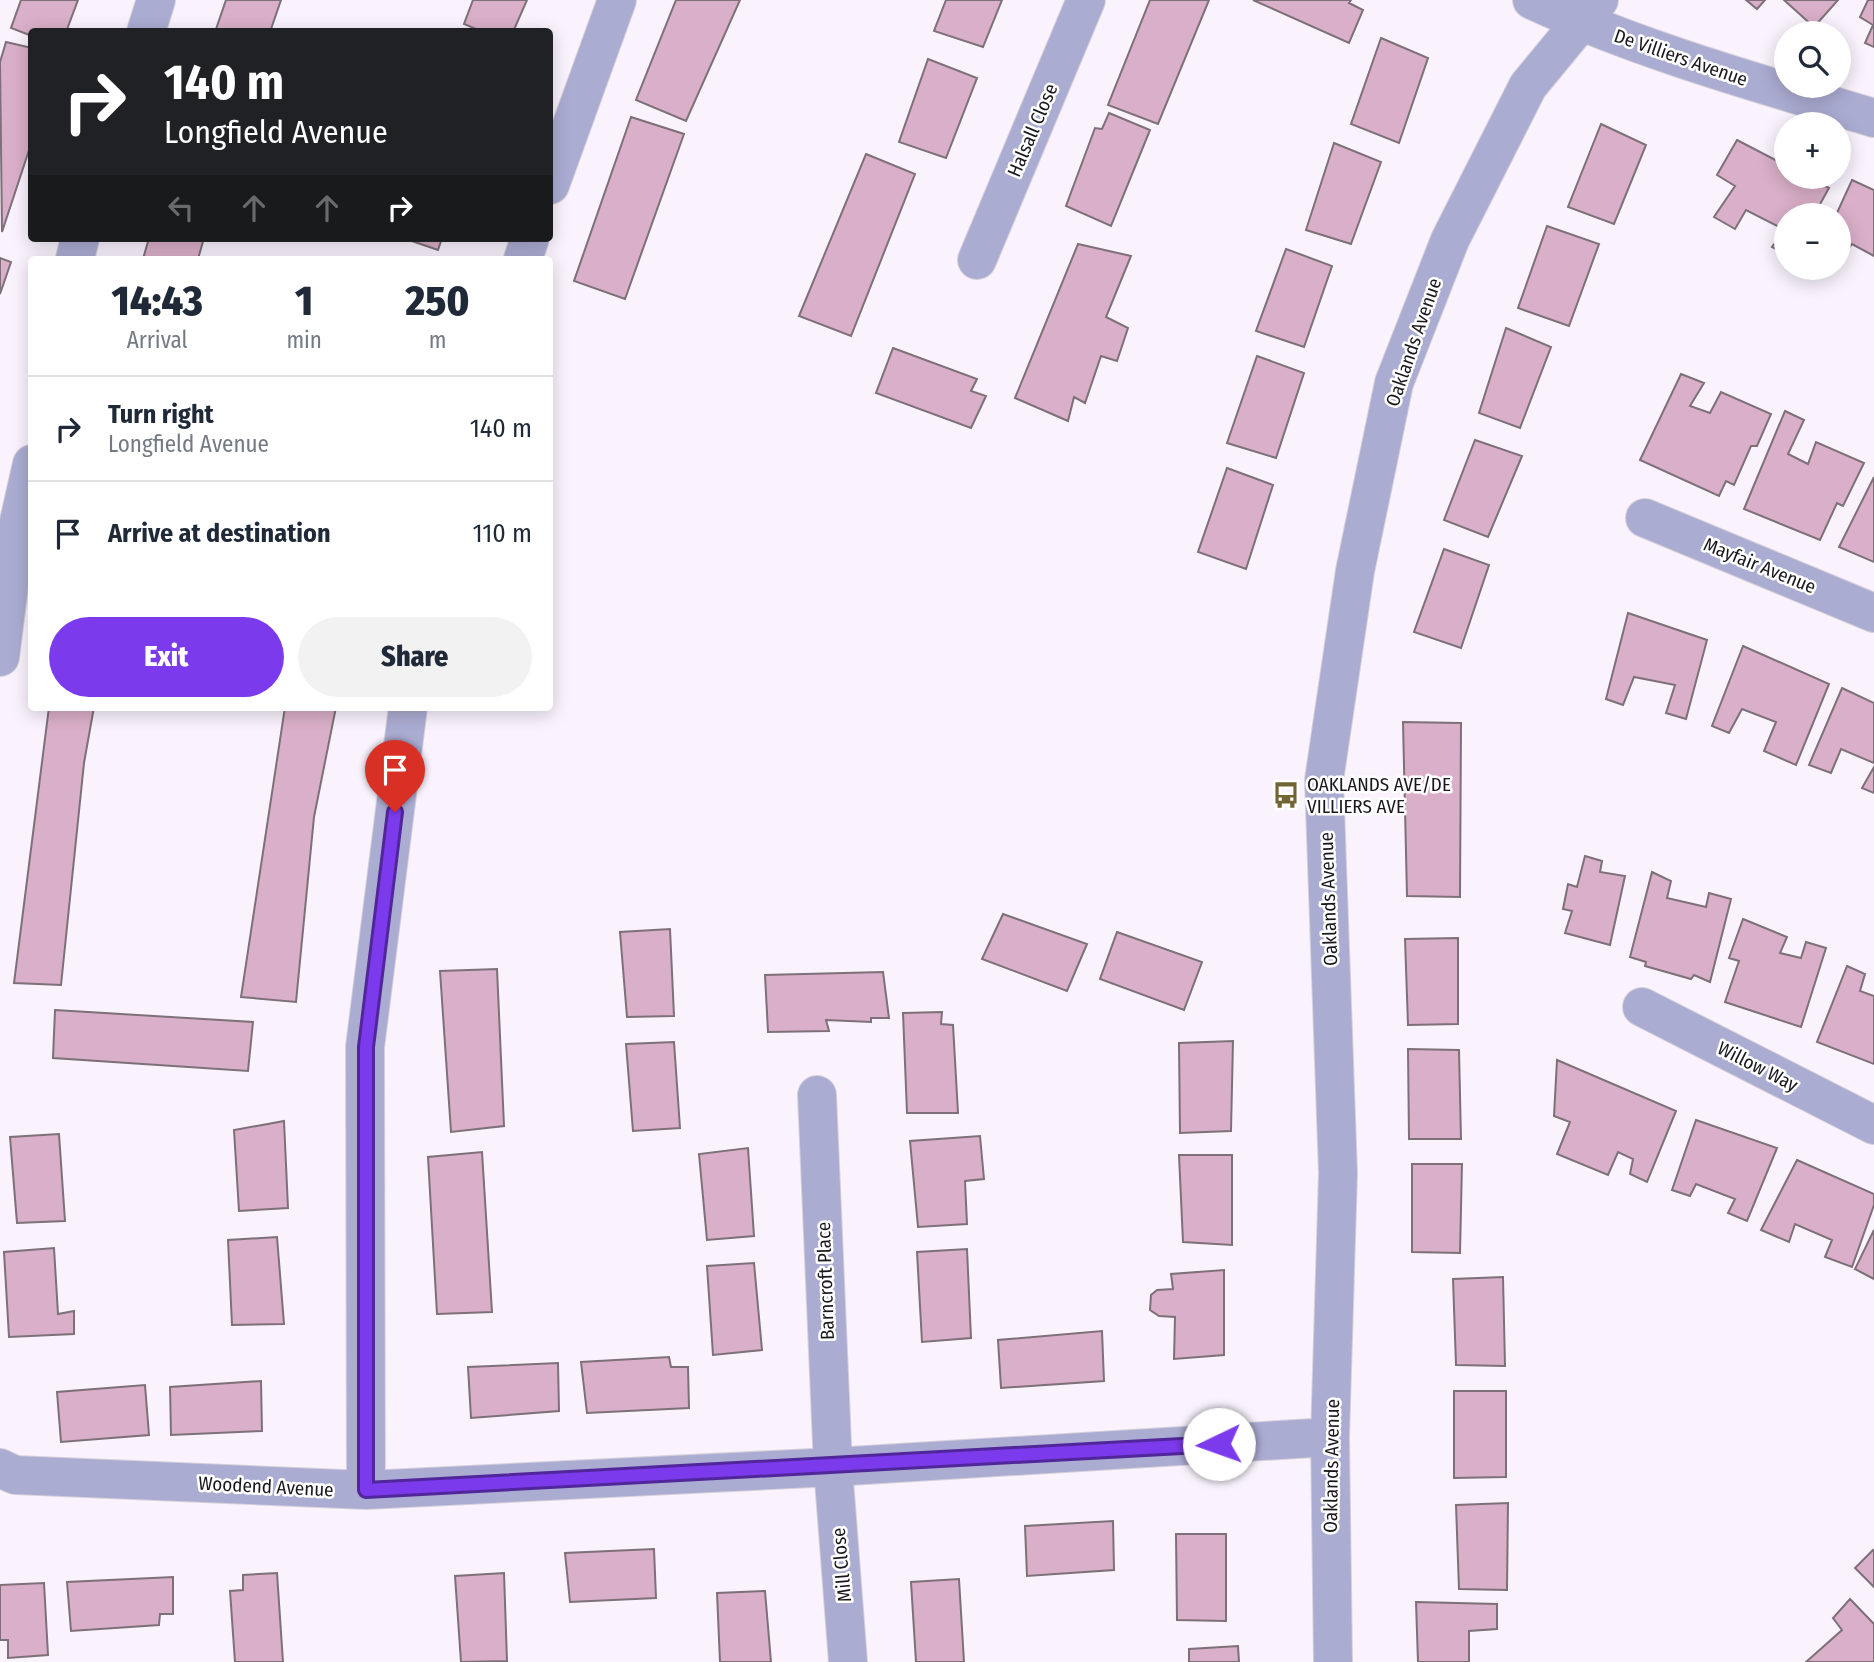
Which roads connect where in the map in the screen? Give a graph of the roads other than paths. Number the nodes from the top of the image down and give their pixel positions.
1 (156, 0) edge
2 (617, 0) edge
3 (1086, 0) edge
4 (1532, 0) edge
5 (1589, 11) edge
6 (147, 28) edge
7 (1874, 118) edge
8 (553, 178) edge
9 (977, 260) dead end
10 (28, 482) edge
11 (1645, 518) dead end
12 (1874, 613) edge
13 (0, 657) edge
14 (408, 711) edge
15 (1642, 1007) dead end
16 (817, 1095) dead end
17 (1874, 1125) edge
18 (1330, 1437) junction
19 (833, 1467) junction
20 (0, 1468) edge
21 (366, 1490) junction
22 (848, 1662) edge
23 (1333, 1662) edge

1 - 6 street
2 - 8 street
3 - 9 street, Halsall Close
4 - 5 street, De Villiers Avenue
5 - 7 street, De Villiers Avenue
5 - 18 street, Oaklands Avenue
10 - 13 street
11 - 12 street, Mayfair Avenue
14 - 21 street
15 - 17 street, Willow Way
16 - 19 street, Barncroft Place
18 - 19 street, Woodend Avenue
18 - 23 street, Oaklands Avenue
19 - 21 street, Woodend Avenue
19 - 22 street, Mill Close
20 - 21 street, Woodend Avenue

